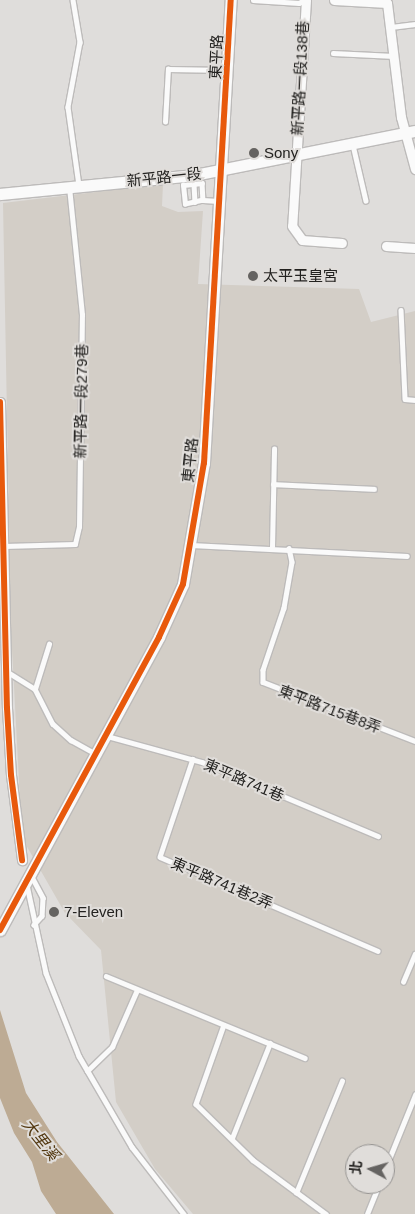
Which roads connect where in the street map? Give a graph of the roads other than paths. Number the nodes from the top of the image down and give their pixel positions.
1 (73, 0) edge
2 (231, 0) edge
3 (253, 0) edge
4 (305, 0) edge
5 (334, 0) edge
6 (415, 24) edge
7 (391, 27) junction
8 (333, 53) dead end
9 (394, 56) junction
10 (228, 70) junction
11 (165, 122) dead end
12 (410, 132) edge
13 (353, 144) junction
14 (297, 156) junction
15 (223, 169) junction
16 (415, 169) edge
17 (194, 184) junction
18 (74, 186) junction
19 (0, 194) edge
20 (203, 200) junction
21 (220, 201) junction
22 (366, 201) dead end
23 (195, 202) junction
24 (342, 243) dead end
25 (386, 246) dead end
26 (415, 248) edge
27 (401, 310) dead end
28 (415, 400) edge
29 (0, 402) edge
30 (274, 449) dead end
31 (273, 484) junction
32 (374, 489) dead end
33 (191, 545) junction
34 (4, 546) junction
35 (272, 547) junction
36 (289, 548) junction
37 (407, 556) dead end
38 (49, 644) dead end
39 (6, 671) junction
40 (35, 689) junction
41 (106, 736) junction
42 (415, 742) edge
43 (95, 754) junction
44 (192, 760) junction
45 (378, 836) dead end
46 (22, 860) dead end
47 (29, 879) junction
48 (34, 925) junction
49 (0, 930) edge
50 (378, 950) dead end
51 (415, 954) edge
52 (106, 976) dead end
53 (403, 982) dead end
54 (137, 990) junction
55 (224, 1025) junction
56 (270, 1043) junction
57 (305, 1058) dead end
58 (86, 1071) junction
59 (342, 1081) dead end
60 (415, 1095) edge
61 (232, 1138) junction
62 (395, 1144) edge
63 (296, 1193) junction
64 (375, 1194) edge
65 (184, 1214) edge
66 (326, 1214) edge
67 (367, 1214) edge

1 - 18 lane
2 - 10 street, 東平路
3 - 4 lane
4 - 14 street, 新平路一段138巷
5 - 7 street
6 - 7 lane
7 - 9 street
8 - 9 lane
9 - 12 street
10 - 11 lane
10 - 15 street, 東平路
12 - 13 street, 新平路一段
12 - 16 street
13 - 14 street, 新平路一段
13 - 22 lane
14 - 15 street, 新平路一段
14 - 24 street, 新平路一段138巷
15 - 18 street, 新平路一段
15 - 21 street, 東平路
17 - 20 lane
17 - 23 lane
17 - 23 lane
18 - 19 street, 新平路一段
18 - 34 lane, 新平路一段279巷
20 - 21 lane
20 - 23 lane
21 - 33 street, 東平路
25 - 26 street
27 - 28 lane
29 - 34 street
30 - 31 lane
31 - 32 lane
31 - 35 lane
33 - 35 lane
33 - 41 street, 東平路
34 - 39 street
35 - 36 lane
36 - 37 lane
36 - 42 lane, 東平路715巷8弄
38 - 40 lane
39 - 40 lane
39 - 46 street
40 - 43 lane
41 - 43 street, 東平路
41 - 44 lane, 東平路741巷
43 - 47 street, 東平路
44 - 45 lane, 東平路741巷
44 - 50 lane, 東平路741巷2弄
47 - 48 lane
47 - 48 lane
47 - 49 street, 東平路
48 - 58 lane
51 - 53 lane
52 - 54 lane
54 - 55 lane
54 - 58 lane
55 - 56 lane
55 - 61 lane
56 - 57 lane
56 - 61 lane
58 - 65 lane
59 - 63 lane
60 - 62 lane
61 - 63 lane
63 - 66 lane
64 - 67 lane

